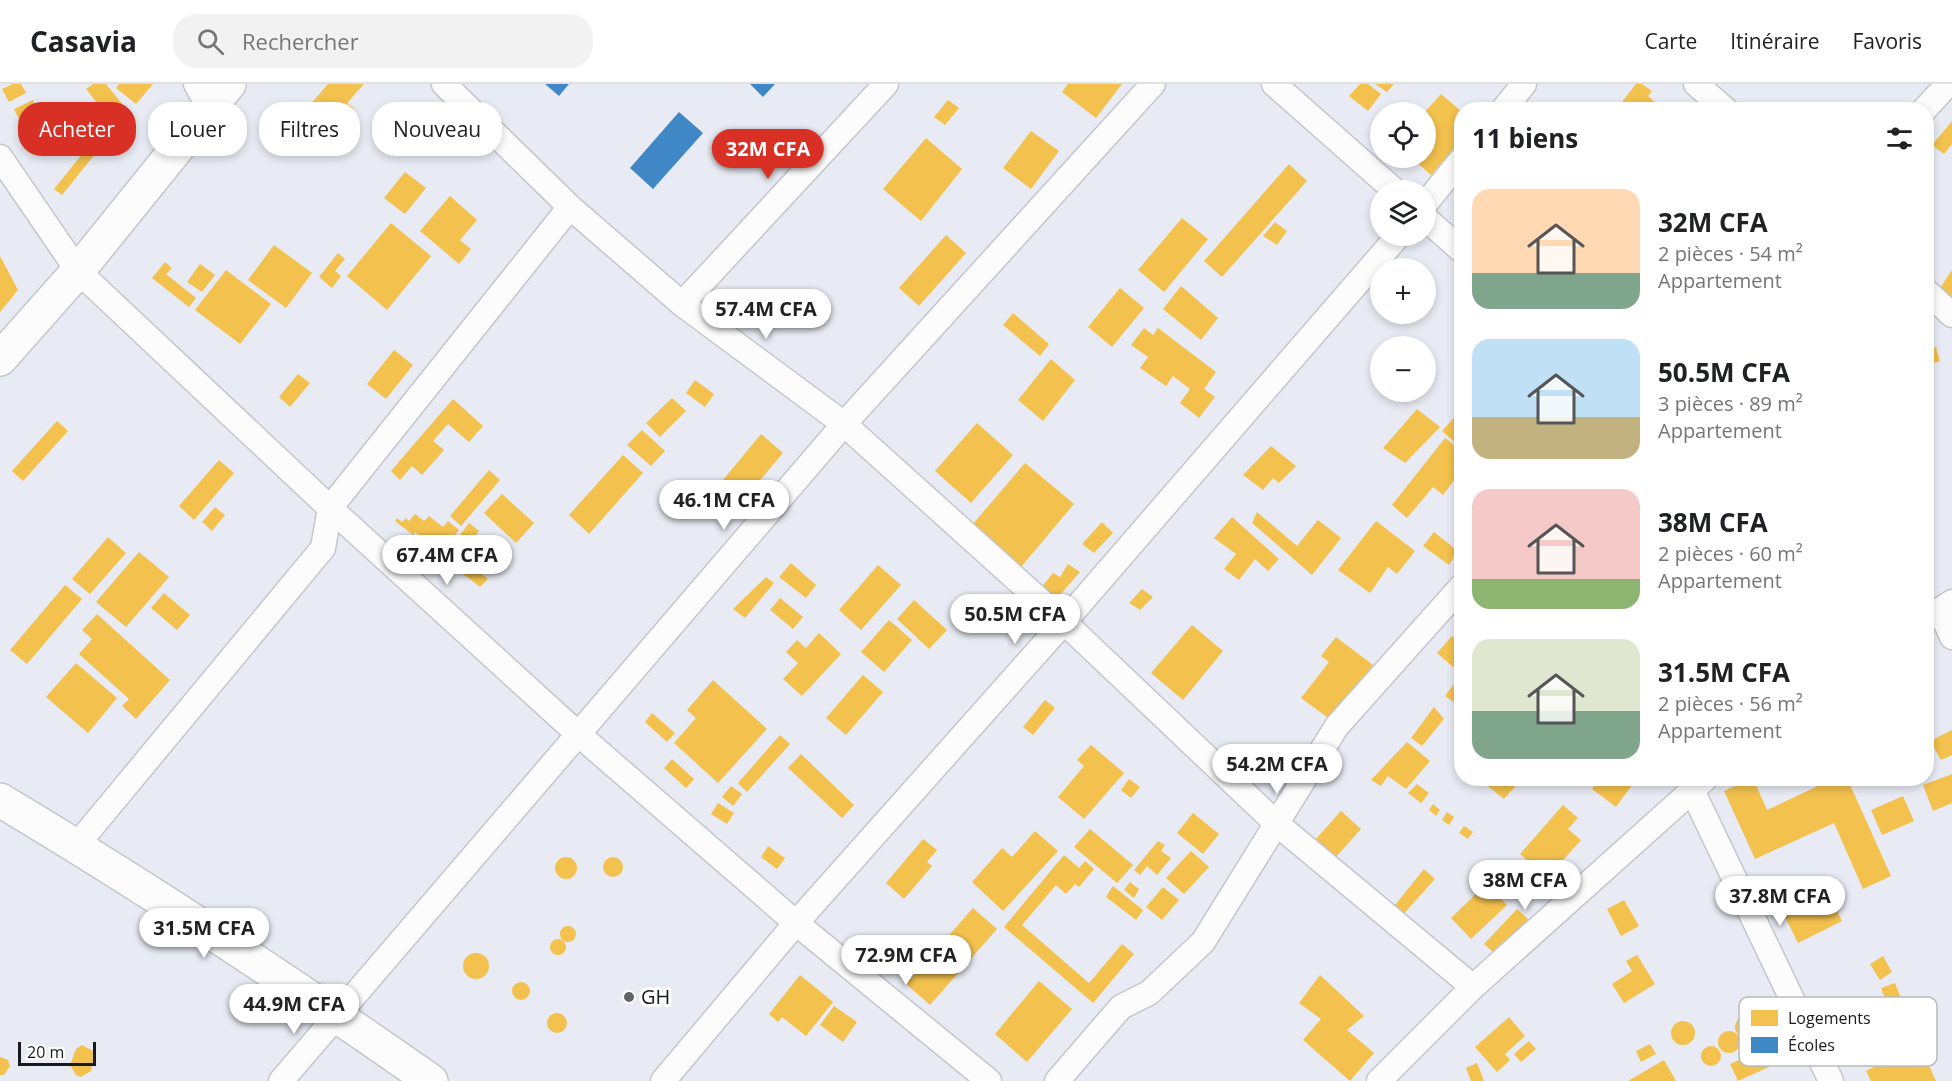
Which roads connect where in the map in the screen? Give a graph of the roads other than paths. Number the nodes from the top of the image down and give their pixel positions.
1 (444, 84) edge
2 (886, 84) edge
3 (1153, 84) edge
4 (1274, 84) edge
5 (1524, 84) edge
6 (1696, 84) edge
7 (1948, 84) edge
8 (211, 92) edge
9 (1509, 102) edge
10 (1717, 102) edge
11 (1931, 102) edge
12 (0, 157) edge
13 (1454, 169) edge
14 (1383, 180) edge
15 (1436, 191) edge
16 (570, 207) junction
17 (1436, 228) edge
18 (1454, 244) edge
19 (1389, 246) edge
20 (78, 271) junction
21 (1934, 298) edge
22 (682, 304) junction
23 (1952, 315) edge
24 (0, 359) edge
25 (844, 424) junction
26 (330, 508) junction
27 (1454, 595) edge
28 (1939, 611) edge
29 (1064, 622) junction
30 (1952, 637) edge
31 (577, 733) junction
32 (1697, 786) edge
33 (1700, 786) edge
34 (0, 801) edge
35 (1276, 824) junction
36 (76, 846) junction
37 (796, 922) junction
38 (1473, 987) junction
39 (1793, 997) edge
40 (338, 1016) junction
41 (1823, 1066) edge
42 (1391, 1076) edge
43 (281, 1081) edge
44 (432, 1081) edge
45 (663, 1081) edge
46 (989, 1081) edge
47 (1057, 1081) edge
48 (1830, 1081) edge

1 - 16 street
2 - 22 street
3 - 25 street
4 - 14 street
5 - 9 street
6 - 10 street
7 - 11 street
8 - 20 street
12 - 20 street
13 - 15 street
16 - 22 street
16 - 26 street
17 - 18 street
19 - 29 street
20 - 24 street
20 - 26 street
21 - 23 street
22 - 25 street
25 - 29 street
25 - 31 street
26 - 31 street
26 - 36 street
27 - 35 street
28 - 30 street
29 - 35 street
29 - 37 street
31 - 37 street
31 - 40 street
32 - 38 street
33 - 39 street
34 - 36 street
35 - 38 street
35 - 47 street
36 - 40 street
37 - 45 street
37 - 46 street
38 - 42 street
40 - 43 street
40 - 44 street
41 - 48 street

